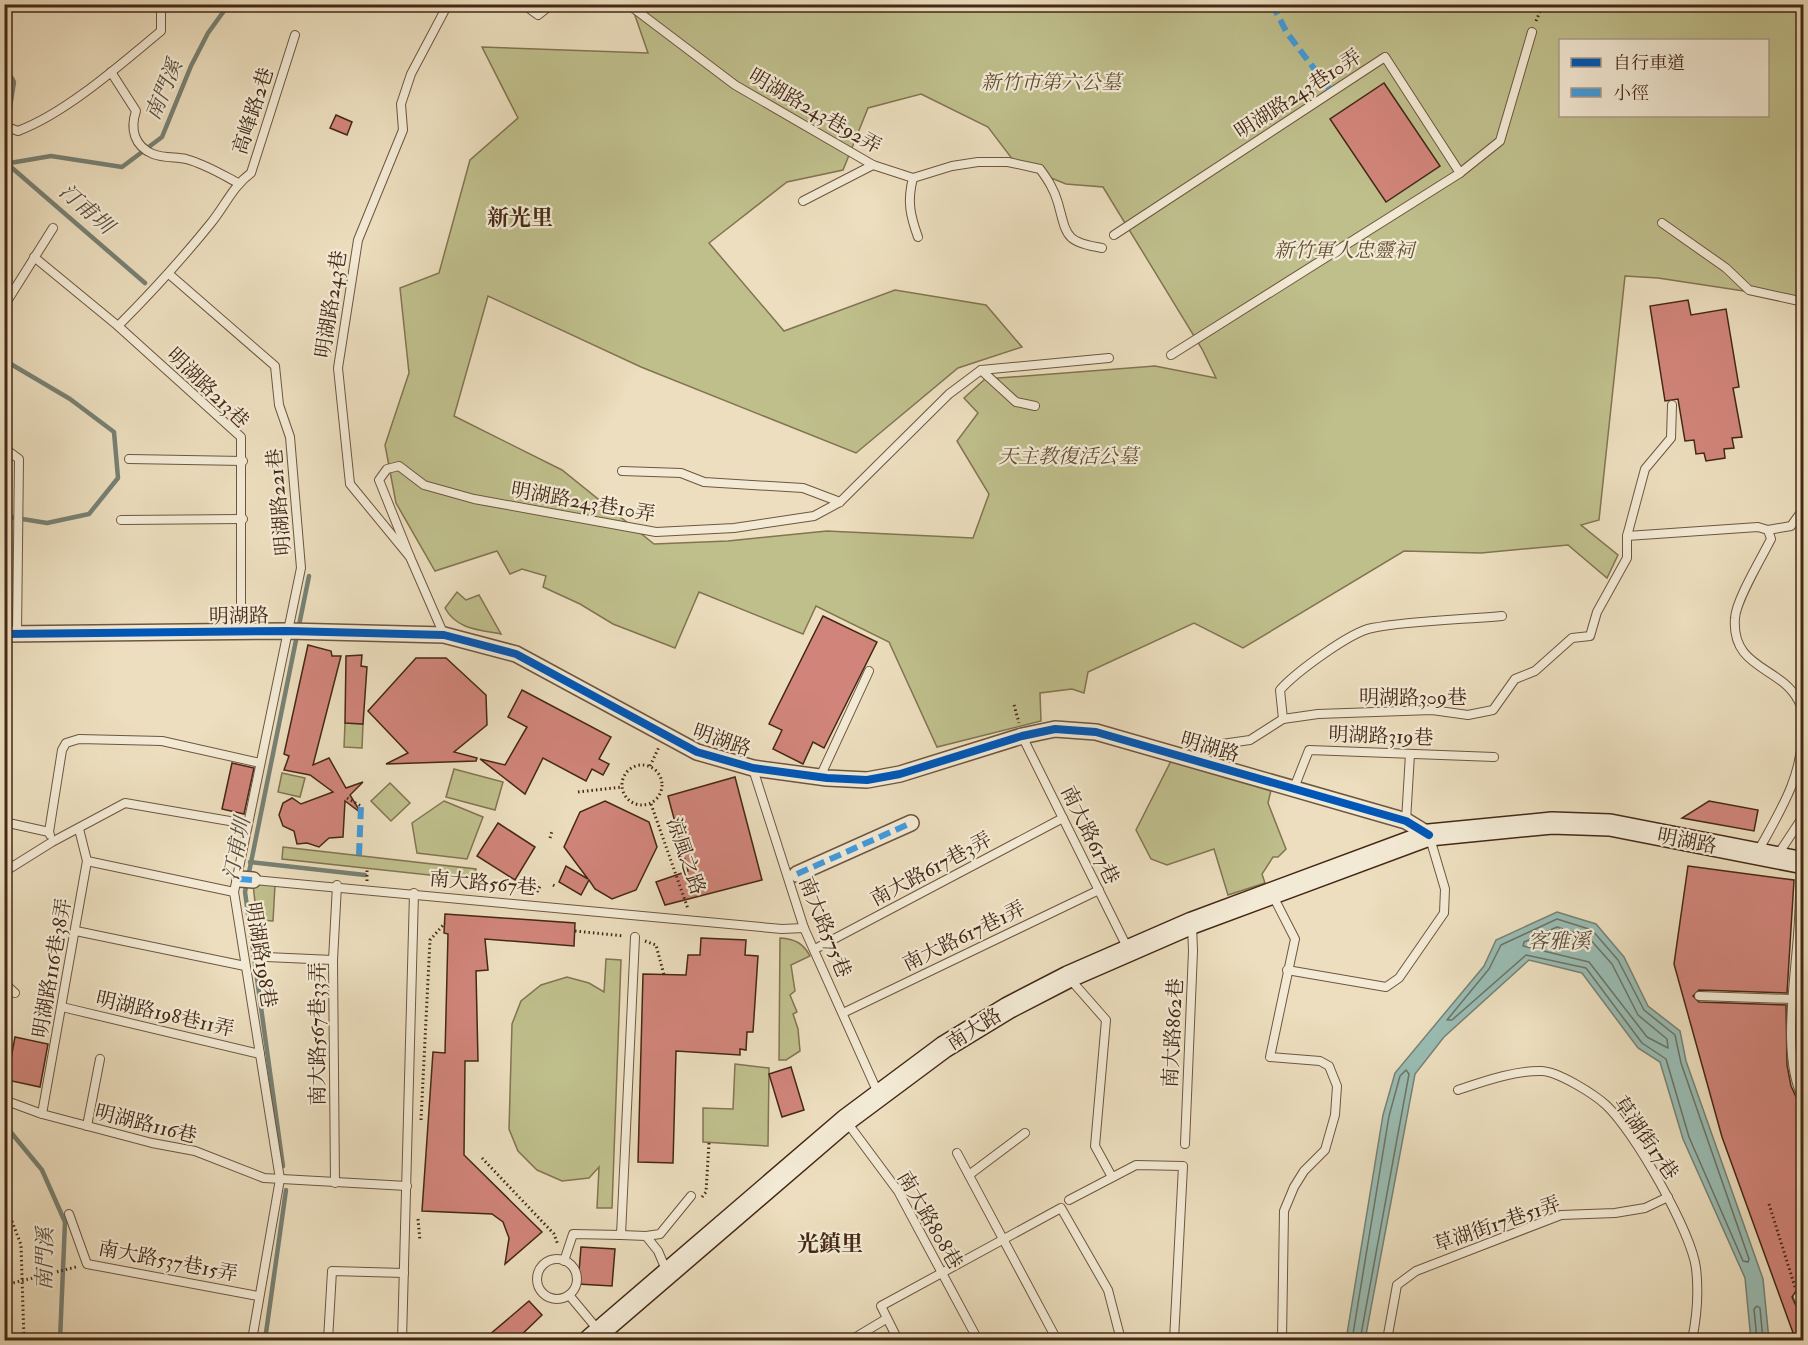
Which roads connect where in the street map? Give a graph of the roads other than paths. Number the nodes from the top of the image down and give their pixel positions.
1 (161, 4) edge
2 (448, 4) edge
3 (523, 4) edge
4 (552, 4) edge
5 (628, 4) edge
6 (1532, 32) road end
7 (295, 35) dead end
8 (111, 72) junction
9 (4, 126) edge
10 (873, 165) junction
11 (1460, 172) junction
12 (913, 178) junction
13 (238, 183) junction
14 (803, 201) dead end
15 (1662, 223) dead end
16 (53, 228) dead end
17 (1114, 234) dead end
18 (918, 237) dead end
19 (1102, 248) dead end
20 (34, 257) junction
21 (169, 274) junction
22 (1803, 302) edge
23 (4, 306) edge
24 (118, 326) junction
25 (1171, 355) dead end
26 (1109, 358) dead end
27 (981, 370) junction
28 (1672, 405) dead end
29 (1035, 406) dead end
30 (4, 448) edge
31 (129, 459) dead end
32 (243, 461) junction
33 (622, 471) dead end
34 (840, 502) junction
35 (1803, 508) edge
36 (243, 519) junction
37 (121, 520) dead end
38 (1768, 530) junction
39 (1627, 536) junction
40 (410, 557) junction
41 (1502, 616) dead end
42 (288, 631) junction
43 (241, 633) junction
44 (11, 634) edge
45 (444, 635) junction
46 (868, 671) dead end
47 (1283, 719) junction
48 (1022, 736) junction
49 (1410, 754) junction
50 (1494, 757) dead end
51 (1191, 759) junction
52 (260, 763) junction
53 (753, 768) junction
54 (820, 777) junction
55 (1294, 788) junction
56 (1803, 815) edge
57 (1063, 818) junction
58 (1406, 821) junction
59 (4, 822) edge
60 (910, 823) dead end
61 (247, 824) junction
62 (79, 829) junction
63 (49, 832) junction
64 (1429, 835) junction
65 (52, 842) junction
66 (1766, 856) junction
67 (87, 861) junction
68 (1802, 863) edge
69 (4, 872) edge
70 (797, 874) dead end
71 (243, 883) junction
72 (337, 885) junction
73 (1099, 890) junction
74 (414, 893) junction
75 (1272, 894) junction
76 (1192, 923) junction
77 (804, 928) junction
78 (76, 931) junction
79 (634, 937) dead end
80 (1128, 949) junction
81 (815, 950) junction
82 (266, 957) dead end
83 (333, 960) junction
84 (245, 966) junction
85 (1287, 970) junction
86 (1068, 977) junction
87 (4, 983) edge
88 (15, 993) dead end
89 (1699, 996) dead end
90 (1791, 999) junction
91 (62, 1007) junction
92 (843, 1013) junction
93 (260, 1054) junction
94 (100, 1059) dead end
95 (1799, 1086) edge
96 (1458, 1090) dead end
97 (878, 1094) junction
98 (4, 1100) edge
99 (1803, 1100) edge
100 (42, 1114) junction
101 (846, 1120) junction
102 (87, 1126) junction
103 (1025, 1133) dead end
104 (1185, 1144) dead end
105 (957, 1154) dead end
106 (969, 1175) junction
107 (1112, 1177) junction
108 (280, 1179) junction
109 (335, 1182) junction
110 (407, 1186) junction
111 (691, 1196) dead end
112 (1668, 1197) junction
113 (1069, 1200) dead end
114 (69, 1214) dead end
115 (621, 1235) junction
116 (646, 1236) junction
117 (1002, 1239) junction
118 (564, 1261) junction
119 (941, 1271) junction
120 (404, 1273) junction
121 (668, 1273) junction
122 (569, 1295) junction
123 (258, 1296) junction
124 (1798, 1298) road end
125 (1803, 1309) edge
126 (886, 1319) junction
127 (595, 1336) edge
128 (252, 1341) edge
129 (328, 1341) edge
130 (402, 1341) edge
131 (851, 1341) edge
132 (898, 1341) edge
133 (978, 1341) edge
134 (1057, 1341) edge
135 (1121, 1341) edge
136 (1174, 1341) edge
137 (1282, 1341) edge
138 (1387, 1341) edge
139 (1692, 1341) edge

1 - 8 lane
2 - 40 lane, 明湖路243巷
3 - 4 lane
5 - 10 lane, 明湖路243巷92弄
6 - 11 lane
7 - 13 lane, 高峰路2巷
8 - 9 lane
8 - 13 lane, 高峰路2巷
10 - 12 lane, 明湖路243巷92弄
10 - 14 lane
11 - 17 lane, 明湖路243巷10弄
11 - 25 lane
12 - 18 lane
12 - 19 lane
13 - 21 lane
15 - 22 lane
16 - 20 lane
20 - 23 lane
20 - 24 lane, 明湖路213巷
21 - 24 lane
21 - 42 lane, 明湖路221巷
24 - 32 lane, 明湖路213巷
26 - 27 lane
27 - 29 lane
27 - 34 lane, 明湖路243巷10弄
28 - 39 lane
30 - 44 lane
31 - 32 lane
32 - 36 lane, 明湖路213巷
33 - 34 lane
34 - 40 lane, 明湖路243巷10弄
35 - 38 lane
36 - 37 lane
36 - 43 lane, 明湖路213巷
38 - 39 lane
38 - 66 lane
39 - 47 lane, 明湖路309巷
40 - 45 lane, 明湖路243巷
41 - 47 lane
42 - 43 street, 明湖路
42 - 45 street, 明湖路
42 - 52 lane, 明湖路198巷
43 - 44 street, 明湖路
45 - 53 street, 明湖路
46 - 54 lane
47 - 51 lane, 明湖路309巷
48 - 51 street, 明湖路
48 - 54 street, 明湖路
48 - 57 lane, 南大路617巷
49 - 50 lane, 明湖路319巷
49 - 55 lane, 明湖路319巷
49 - 58 lane
51 - 55 street, 明湖路
52 - 61 lane, 明湖路198巷
52 - 63 lane
53 - 54 street, 明湖路
53 - 77 lane, 南大路575巷
55 - 58 street, 明湖路
56 - 66 lane
57 - 73 lane, 南大路617巷
57 - 81 lane, 南大路617巷3弄
58 - 64 street, 明湖路
59 - 63 lane
60 - 70 street
61 - 62 lane
61 - 71 lane, 明湖路198巷
62 - 65 lane
62 - 67 lane, 明湖路116巷38弄
63 - 65 lane
64 - 66 main road, 明湖路
64 - 75 main road, 南大路
64 - 85 lane
65 - 69 lane
66 - 68 main road, 明湖路
67 - 71 lane
67 - 78 lane, 明湖路116巷38弄
68 - 90 lane
71 - 72 lane
71 - 84 lane, 明湖路198巷
72 - 74 lane
72 - 83 lane, 南大路567巷33弄
73 - 80 lane, 南大路617巷
73 - 92 lane, 南大路617巷1弄
74 - 77 lane, 南大路567巷
74 - 110 lane, 南大路567巷
75 - 76 main road, 南大路
75 - 85 lane
76 - 80 main road, 南大路
76 - 104 lane, 南大路862巷
77 - 81 lane, 南大路575巷
78 - 84 lane
78 - 91 lane, 明湖路116巷38弄
79 - 115 lane
80 - 86 main road, 南大路
81 - 92 lane, 南大路575巷
82 - 83 lane
83 - 109 lane, 南大路567巷33弄
84 - 93 lane, 明湖路198巷
85 - 137 lane
86 - 97 main road, 南大路
86 - 107 lane
87 - 88 lane
89 - 90 lane
90 - 95 lane
91 - 93 lane, 明湖路198巷11弄
91 - 100 lane, 明湖路116巷38弄
92 - 97 lane, 南大路575巷
93 - 108 lane, 明湖路198巷
94 - 102 lane
95 - 99 lane
96 - 112 lane, 草湖街17巷
97 - 101 main road, 南大路
98 - 100 lane, 明湖路116巷
100 - 102 lane, 明湖路116巷
101 - 119 lane, 南大路808巷
101 - 121 main road, 南大路
102 - 108 lane, 明湖路116巷
103 - 106 lane
105 - 106 lane
106 - 117 lane
107 - 113 lane
107 - 136 lane
108 - 109 lane
108 - 123 lane, 明湖路198巷
109 - 110 lane
110 - 120 lane, 南大路567巷
111 - 116 lane
112 - 138 lane, 草湖街17巷51弄
112 - 139 lane, 草湖街17巷
114 - 123 lane, 南大路537巷15弄
115 - 116 lane
115 - 118 lane
116 - 121 lane
117 - 119 lane
117 - 134 lane
117 - 135 lane
118 - 122 lane
118 - 122 lane
119 - 126 lane
119 - 133 lane, 南大路808巷
120 - 129 lane
120 - 130 lane, 南大路567巷
121 - 127 main road, 南大路
122 - 127 lane
123 - 128 lane, 明湖路198巷
124 - 125 lane
126 - 131 lane
126 - 132 lane

